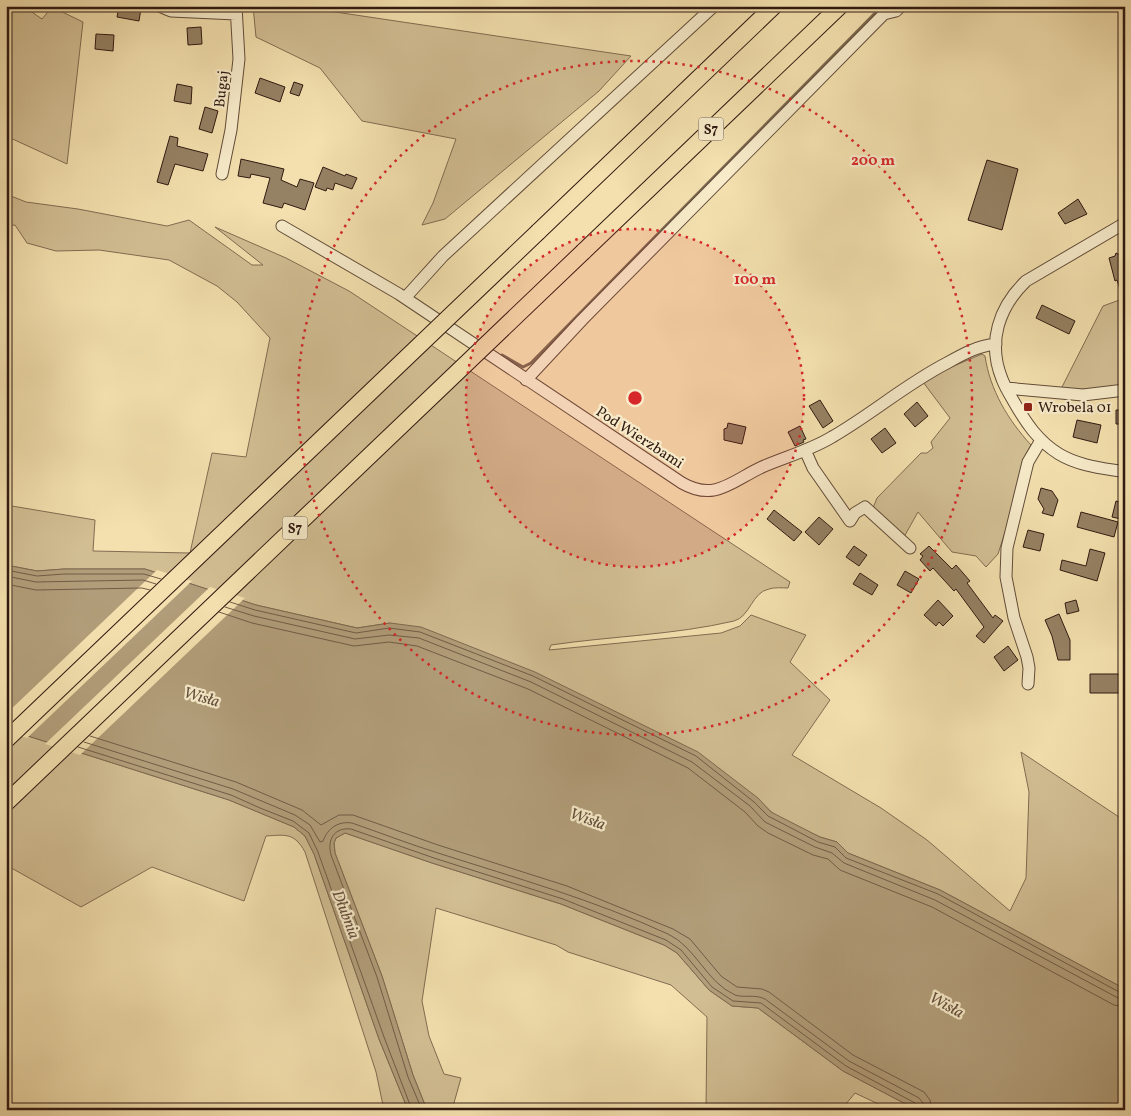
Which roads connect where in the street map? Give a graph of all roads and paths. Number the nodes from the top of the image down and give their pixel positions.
1 (159, 6) edge
2 (714, 6) edge
3 (774, 6) edge
4 (840, 6) edge
5 (901, 6) edge
6 (236, 10) edge
7 (222, 174) dead end
8 (1125, 223) edge
9 (282, 226) dead end
10 (405, 298) junction
11 (996, 344) junction
12 (526, 380) junction
13 (1006, 388) junction
14 (1125, 390) edge
15 (1041, 440) junction
16 (805, 450) junction
17 (1125, 472) edge
18 (910, 548) dead end
19 (1028, 684) dead end
20 (6, 740) edge
21 (6, 804) edge

1 - 6 street
2 - 10 street
3 - 20 highway, bridge
4 - 21 highway, S7, bridge
5 - 12 street
6 - 7 street, Bugaj
8 - 11 street
9 - 10 street, Pod Wierzbami
10 - 12 street, Pod Wierzbami
11 - 13 street
11 - 16 street, Pod Wierzbami
12 - 16 street, Pod Wierzbami
13 - 14 street
13 - 15 street
15 - 17 street
15 - 19 street
16 - 18 street

